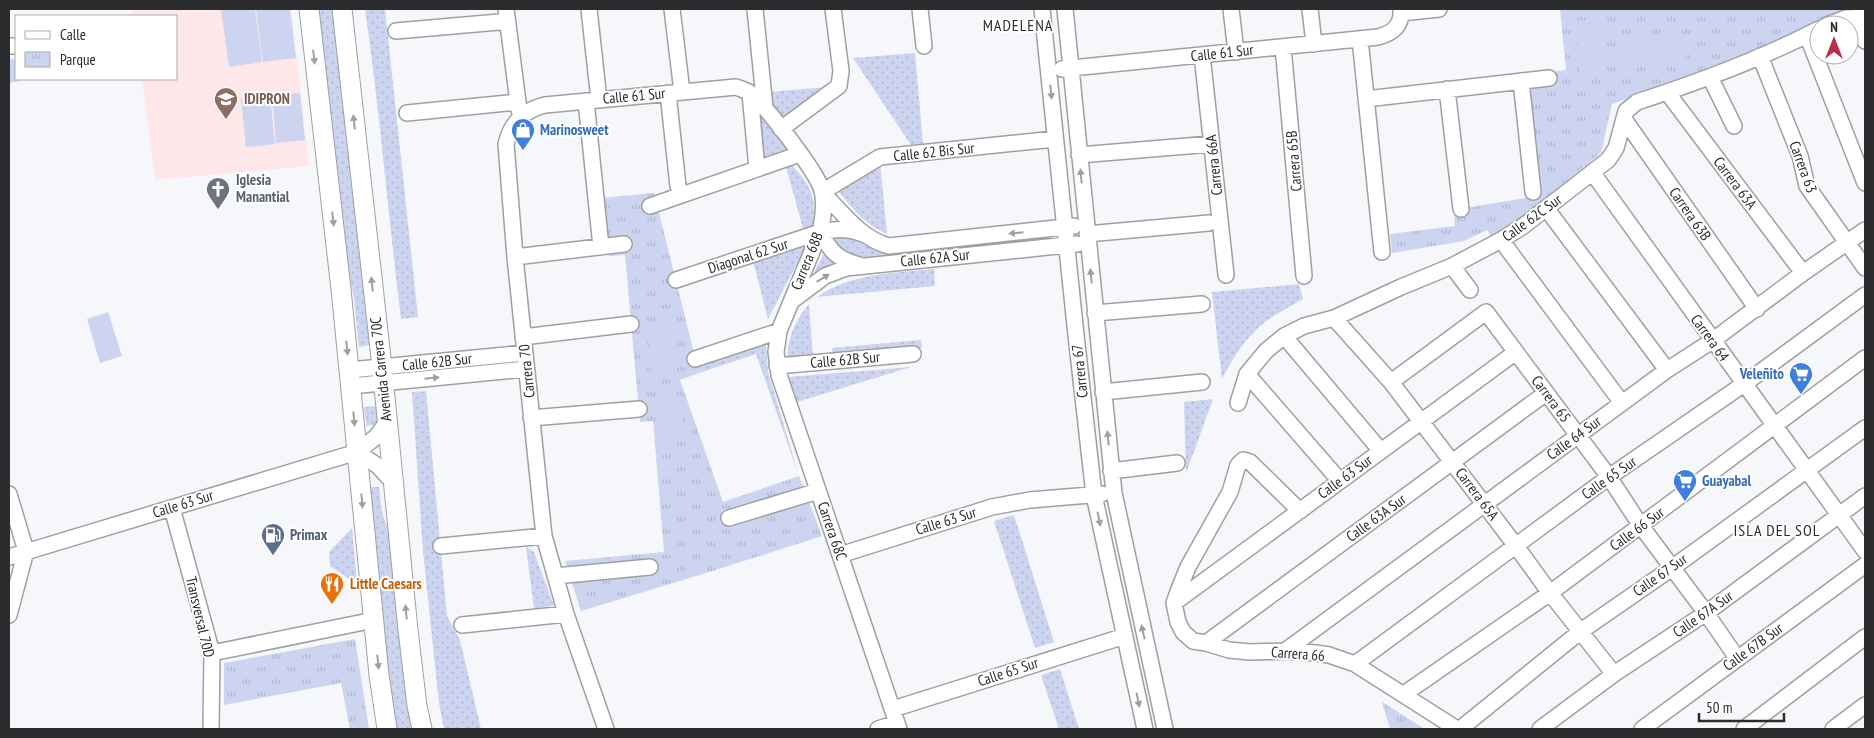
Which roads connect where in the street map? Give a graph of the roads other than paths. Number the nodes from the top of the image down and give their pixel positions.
1 (309, 9) edge
2 (342, 9) edge
3 (589, 9) edge
4 (672, 9) edge
5 (755, 9) edge
6 (833, 9) edge
7 (920, 9) edge
8 (1042, 9) edge
9 (1064, 9) edge
10 (1231, 9) edge
11 (1310, 9) edge
12 (1439, 9) edge
13 (1401, 11) edge
14 (507, 16) edge
15 (1861, 17) edge
16 (396, 31) dead end
17 (1809, 34) edge
18 (1360, 39) junction
19 (1865, 41) edge
20 (1314, 44) junction
21 (924, 46) dead end
22 (1283, 47) junction
23 (1236, 52) junction
24 (1202, 55) junction
25 (1760, 56) junction
26 (1824, 65) edge
27 (1070, 68) junction
28 (1048, 70) junction
29 (1710, 77) junction
30 (1549, 78) dead end
31 (1521, 81) junction
32 (1447, 89) junction
33 (1668, 92) junction
34 (675, 93) junction
35 (750, 93) junction
36 (1366, 98) junction
37 (592, 100) junction
38 (764, 108) junction
39 (519, 109) junction
40 (408, 113) dead end
41 (1624, 119) junction
42 (1734, 126) dead end
43 (781, 129) junction
44 (1055, 139) junction
45 (1211, 144) junction
46 (800, 154) junction
47 (1078, 155) junction
48 (757, 169) junction
49 (1592, 172) junction
50 (1865, 183) edge
51 (678, 186) dead end
52 (822, 192) junction
53 (1533, 192) dead end
54 (650, 206) dead end
55 (1546, 208) junction
56 (1460, 209) dead end
57 (1209, 223) dead end
58 (1065, 227) junction
59 (1865, 230) edge
60 (820, 232) junction
61 (863, 234) junction
62 (1087, 234) junction
63 (1501, 240) junction
64 (624, 244) dead end
65 (1848, 244) junction
66 (1066, 245) junction
67 (601, 247) junction
68 (1382, 252) dead end
69 (515, 257) junction
70 (860, 266) junction
71 (1452, 266) junction
72 (1865, 268) edge
73 (1803, 273) junction
74 (1226, 275) dead end
75 (1304, 276) dead end
76 (676, 280) dead end
77 (1470, 290) dead end
78 (1865, 295) edge
79 (792, 301) junction
80 (1202, 304) dead end
81 (1757, 309) junction
82 (1095, 313) junction
83 (1334, 318) junction
84 (631, 324) dead end
85 (779, 331) junction
86 (1284, 336) junction
87 (523, 337) junction
88 (1712, 341) junction
89 (1516, 352) junction
90 (525, 353) junction
91 (913, 354) dead end
92 (1865, 358) edge
93 (695, 359) dead end
94 (777, 366) junction
95 (526, 369) junction
96 (1667, 370) junction
97 (1247, 374) junction
98 (382, 375) junction
99 (350, 378) junction
100 (1202, 382) dead end
101 (1391, 382) junction
102 (1744, 384) junction
103 (1103, 392) junction
104 (1546, 393) junction
105 (1238, 403) dead end
106 (1622, 403) junction
107 (639, 409) dead end
108 (532, 418) junction
109 (1421, 421) junction
110 (387, 422) junction
111 (1774, 427) junction
112 (1865, 428) edge
113 (1578, 435) junction
114 (1381, 451) junction
115 (357, 452) junction
116 (1452, 462) junction
117 (1176, 463) dead end
118 (1808, 469) junction
119 (1111, 471) junction
120 (1609, 477) junction
121 (1340, 481) junction
122 (393, 482) junction
123 (818, 491) junction
124 (1114, 493) junction
125 (9, 494) edge
126 (1094, 495) junction
127 (1865, 496) edge
128 (1484, 504) junction
129 (172, 508) junction
130 (1300, 511) junction
131 (1839, 514) junction
132 (729, 518) dead end
133 (1641, 526) junction
134 (544, 536) junction
135 (441, 546) dead end
136 (1516, 546) junction
137 (26, 551) junction
138 (1865, 551) edge
139 (840, 555) junction
140 (9, 557) edge
141 (1865, 565) edge
142 (650, 568) dead end
143 (1672, 568) junction
144 (555, 576) junction
145 (1550, 593) junction
146 (1174, 603) junction
147 (1706, 613) junction
148 (566, 614) junction
149 (9, 615) edge
150 (374, 620) junction
151 (462, 625) dead end
152 (1581, 631) junction
153 (1124, 636) junction
154 (1865, 637) edge
155 (1206, 643) junction
156 (1285, 651) junction
157 (212, 653) junction
158 (1737, 658) junction
159 (1355, 664) junction
160 (1614, 674) junction
161 (1404, 694) junction
162 (1865, 706) edge
163 (896, 720) edge
164 (211, 729) edge
165 (387, 729) edge
166 (422, 729) edge
167 (606, 729) edge
168 (878, 729) edge
169 (1145, 729) edge
170 (1165, 729) edge
171 (1459, 729) edge
172 (1540, 729) edge
173 (1642, 729) edge
174 (1744, 729) edge
175 (1833, 729) edge

1 -> 99 main road, Avenida Carrera 70C
98 -> 2 main road, Avenida Carrera 70C
3 - 37 street
4 - 34 street
5 - 38 street
6 - 43 street
7 - 21 street
8 - 28 street, Carrera 67
9 - 27 street, Carrera 67
10 - 23 street
11 - 20 street
12 - 13 street
13 - 18 street, Calle 61 Sur
14 - 16 street
14 - 39 street
15 - 19 street
17 - 25 street, Calle 62C Sur
18 - 20 street, Calle 61 Sur
18 - 36 street
20 - 22 street, Calle 61 Sur
22 - 23 street, Calle 61 Sur
22 - 75 street, Carrera 65B
23 - 24 street, Calle 61 Sur
24 - 27 street, Calle 61 Sur
24 - 45 street, Carrera 66A
25 - 29 street, Calle 62C Sur
25 - 65 street, Carrera 63
26 - 50 street
27 - 28 street, Calle 61 Sur
27 - 47 street, Carrera 67
28 -> 44 street, Carrera 67
29 - 33 street, Calle 62C Sur
29 - 42 street
30 - 31 street
31 - 32 street
31 - 53 street
32 - 36 street
32 - 56 street
33 - 41 street, Calle 62C Sur
33 - 73 street, Carrera 63A
34 - 35 street, Calle 61 Sur
34 - 37 street, Calle 61 Sur
34 - 51 street
35 - 38 street, Carrera 68B
35 - 48 street
36 - 68 street
37 - 39 street, Calle 61 Sur
37 - 67 street
38 - 43 street, Carrera 68B
39 - 40 street, Calle 61 Sur
39 - 69 street, Carrera 70
41 - 49 street, Calle 62C Sur
41 - 81 street, Carrera 63B
43 - 46 street, Carrera 68B
44 - 52 street, Calle 62 Bis Sur
44 - 58 street, Carrera 67
45 - 47 street
45 - 74 street, Carrera 66A
46 - 48 street
46 - 52 street, Carrera 68B
62 -> 47 street, Carrera 67
48 - 54 street
49 - 55 street, Calle 62C Sur
49 - 88 street, Carrera 64
52 - 60 street, Carrera 68B
52 - 61 street, Calle 62A Sur
55 - 63 street, Calle 62C Sur
55 - 96 street
57 - 62 street, Calle 62A Sur
58 -> 61 street, Calle 62A Sur
58 - 62 street, Calle 62A Sur
58 - 66 street, Carrera 67
59 - 65 street, Calle 64 Sur
60 - 61 street, Diagonal 62 Sur
60 - 70 street
60 - 76 street, Diagonal 62 Sur
60 - 79 street, Carrera 68B
62 - 66 street, Calle 62A Sur
82 -> 62 street, Carrera 67
63 - 71 street, Calle 62C Sur
63 - 106 street
64 - 67 street
65 - 72 street, Carrera 63
65 - 73 street, Calle 64 Sur
66 - 70 street, Calle 62A Sur
66 - 126 street, Carrera 67
67 - 69 street
69 - 87 street, Carrera 70
79 -> 70 street, Calle 62A Sur
71 - 77 street
71 - 83 street, Calle 62C Sur
73 - 81 street, Calle 64 Sur
78 - 102 street, Calle 65 Sur
79 - 85 street, Carrera 68B
80 - 82 street
81 - 88 street, Calle 64 Sur
82 - 103 street, Carrera 67
83 - 86 street, Calle 62C Sur
83 - 101 street, Carrera 65A
84 - 87 street
85 - 93 street
85 - 94 street, Carrera 68C
86 - 97 street, Calle 62C Sur
86 - 114 street
87 - 90 street, Carrera 70
88 - 96 street, Calle 64 Sur
88 - 102 street, Carrera 64
89 - 101 street, Carrera 65
89 - 104 street, Carrera 65
89 - 109 street, Calle 63 Sur
90 - 95 street, Carrera 70
90 - 98 street, Calle 62B Sur
91 - 94 street, Calle 62B Sur
92 - 111 street, Calle 66 Sur
94 - 123 street, Carrera 68C
98 -> 95 street, Calle 62B Sur
95 - 108 street, Carrera 70
96 - 106 street, Calle 64 Sur
97 - 105 street, Calle 62C Sur
97 - 121 street
98 - 99 street, Calle 62B Sur
98 - 110 main road, Avenida Carrera 70C
99 -> 115 main road, Avenida Carrera 70C
100 - 103 street
101 - 109 street, Carrera 65A
102 - 111 street, Carrera 64
102 - 120 street, Calle 65 Sur
119 -> 103 street, Carrera 67
104 - 113 street, Carrera 65
104 - 116 street, Calle 63A Sur
106 - 113 street, Calle 64 Sur
107 - 108 street
108 - 134 street, Carrera 70
109 - 114 street, Calle 63 Sur
109 - 116 street, Carrera 65A
110 - 115 street, Calle 63 Sur
110 - 122 main road, Avenida Carrera 70C
111 - 118 street, Carrera 64
111 - 133 street, Calle 66 Sur
112 - 118 street, Calle 67 Sur
113 - 120 street, Carrera 65
113 - 128 street, Calle 64 Sur
114 - 121 street, Calle 63 Sur
115 - 122 street
115 - 129 street, Calle 63 Sur
115 -> 150 main road, Avenida Carrera 70C
116 - 128 street, Carrera 65A
116 - 155 street, Calle 63A Sur
117 - 119 street
118 - 131 street, Carrera 64
118 - 143 street, Calle 67 Sur
119 - 124 street, Carrera 67
120 - 133 street, Carrera 65
120 - 136 street, Calle 65 Sur
121 - 130 street, Calle 63 Sur
166 -> 122 main road, Avenida Carrera 70C
123 - 132 street
123 - 139 street, Carrera 68C
124 - 126 street, Calle 63 Sur
170 -> 124 street, Carrera 67
125 - 137 street
126 - 139 street, Calle 63 Sur
126 -> 153 street, Carrera 67
127 - 131 street, Calle 67A Sur
128 - 136 street, Carrera 65A
128 - 156 street, Calle 64 Sur
129 - 137 street, Calle 63 Sur
129 - 157 street, Transversal 70D
130 - 146 street, Calle 63 Sur
130 - 146 street
131 - 138 street, Carrera 64
131 - 147 street, Calle 67A Sur
133 - 143 street, Carrera 65
133 - 145 street, Calle 66 Sur
134 - 135 street
134 - 144 street, Carrera 70
136 - 145 street, Carrera 65A
136 - 159 street, Calle 65 Sur
137 - 140 street, Calle 63 Sur
137 - 149 street
139 - 163 street, Carrera 68C
141 - 158 street, Calle 67B Sur
142 - 144 street
143 - 147 street, Carrera 65
143 - 152 street, Calle 67 Sur
144 - 148 street, Carrera 70
145 - 152 street, Carrera 65A
145 - 161 street, Calle 66 Sur
146 - 155 street, Carrera 66
147 - 158 street, Carrera 65
147 - 160 street, Calle 67A Sur
148 - 151 street
148 - 167 street, Carrera 70
150 - 157 street
150 -> 165 main road, Avenida Carrera 70C
152 - 160 street, Carrera 65A
152 - 171 street, Calle 67 Sur
153 - 163 street, Calle 65 Sur
153 -> 169 street, Carrera 67
154 - 174 street
155 - 156 street, Carrera 66
156 - 159 street, Carrera 66
157 - 164 street, Transversal 70D
158 - 173 street, Calle 67B Sur
159 - 161 street, Carrera 66
160 - 172 street, Calle 67A Sur
161 - 171 street, Carrera 66
162 - 175 street
163 - 168 street, Calle 65 Sur

